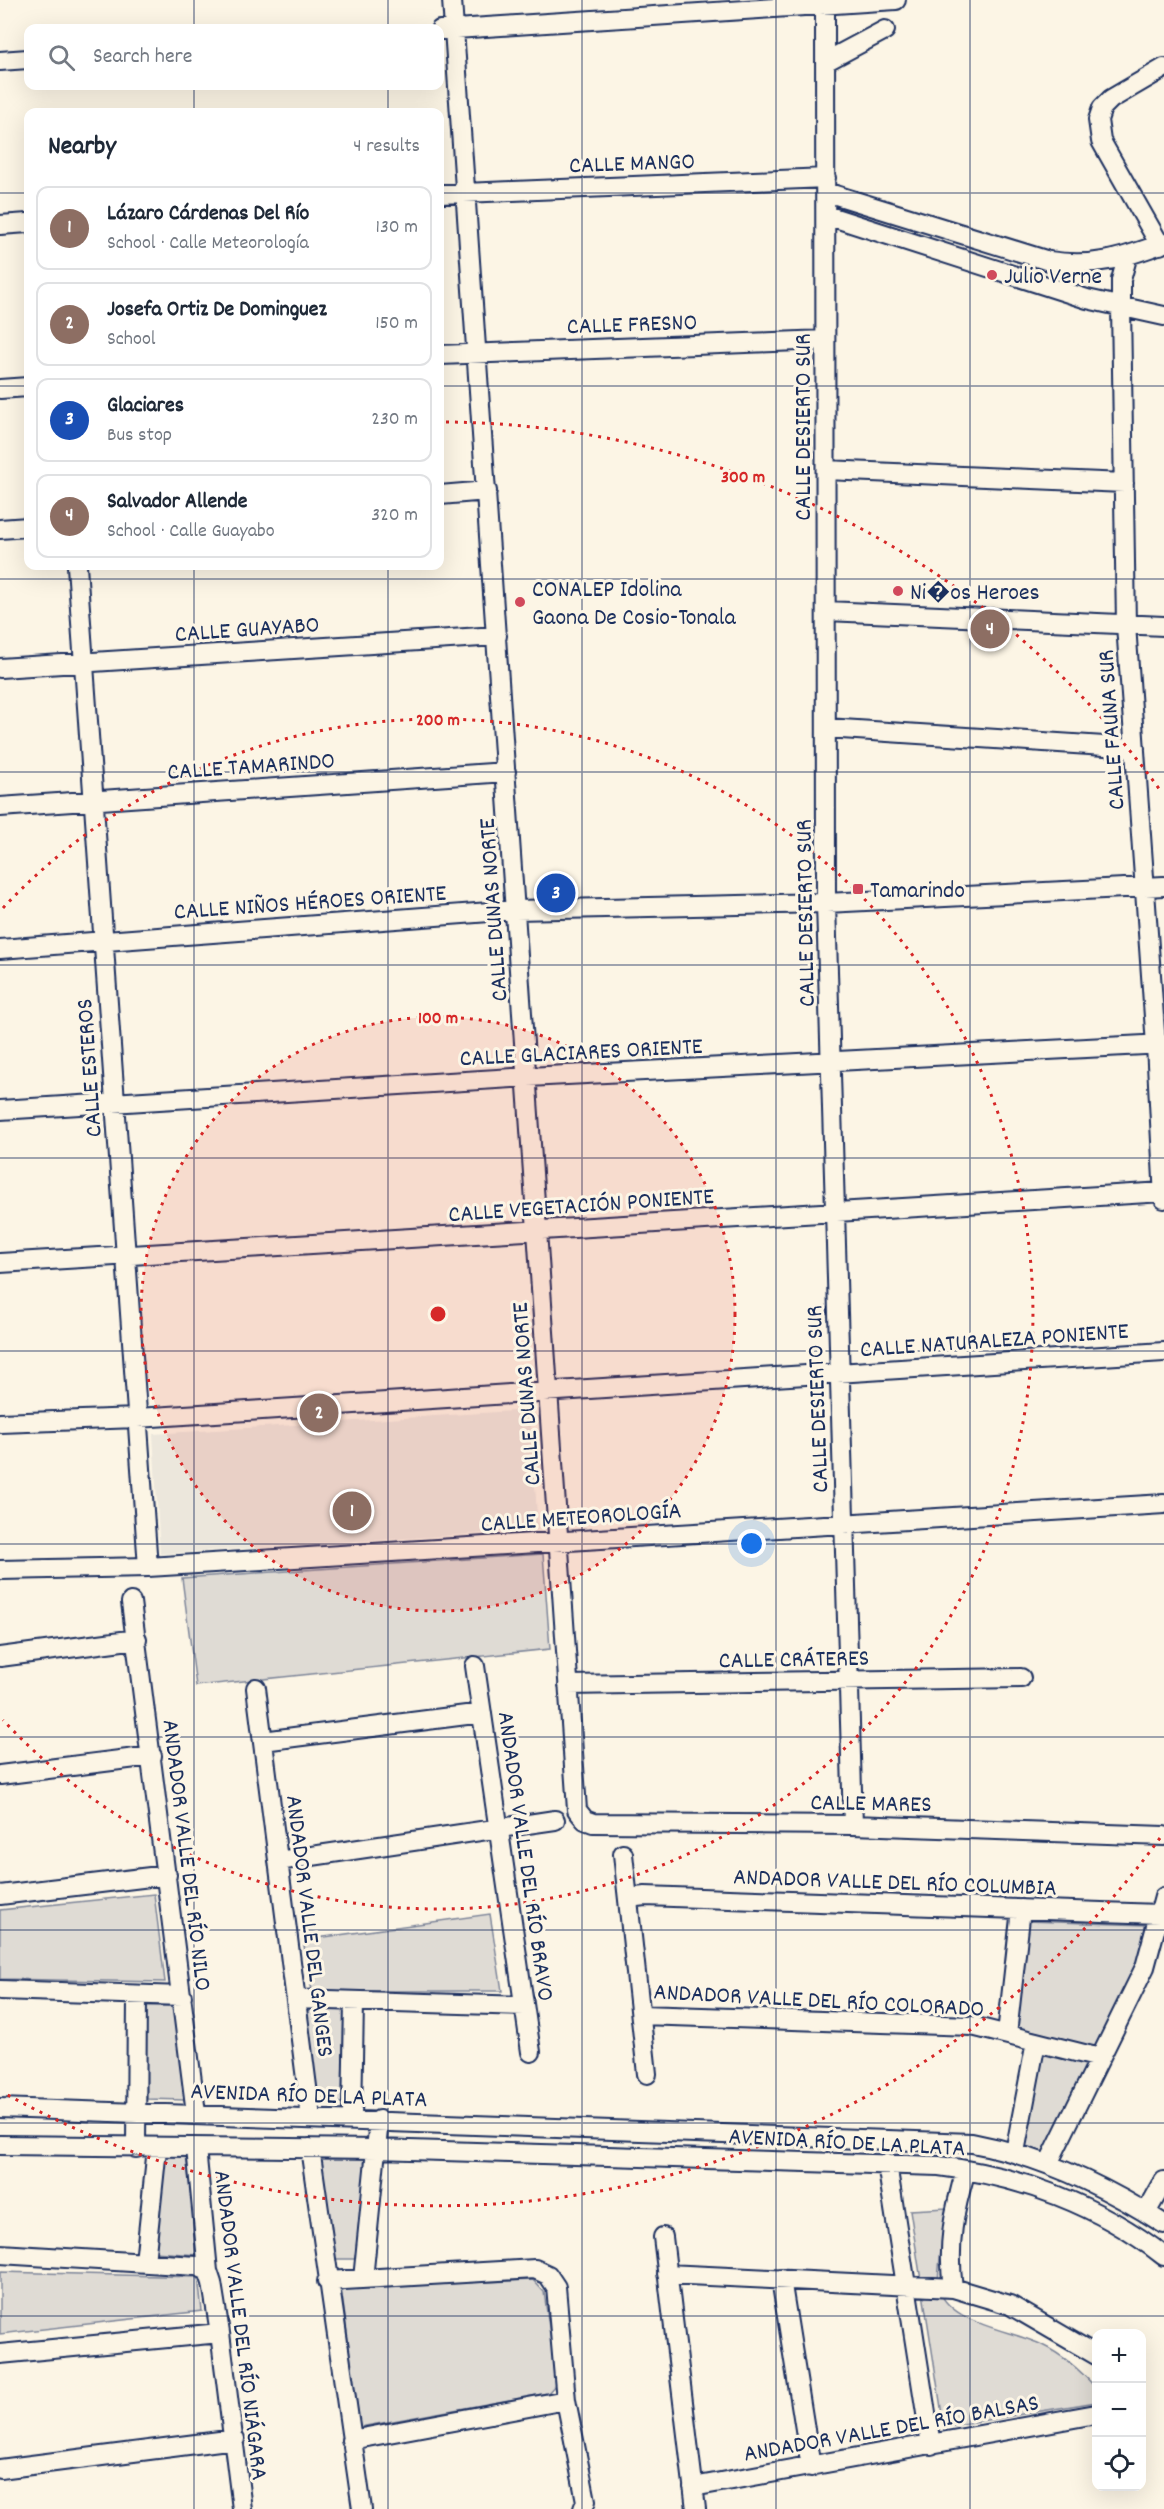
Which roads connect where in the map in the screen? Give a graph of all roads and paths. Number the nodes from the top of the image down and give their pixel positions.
1 (452, 0) edge
2 (896, 0) edge
3 (825, 3) edge
4 (447, 30) edge
5 (885, 30) dead end
6 (24, 59) edge
7 (0, 61) edge
8 (825, 62) junction
9 (1164, 68) edge
10 (826, 185) junction
11 (466, 192) junction
12 (444, 194) edge
13 (826, 215) junction
14 (24, 223) edge
15 (0, 225) edge
16 (1162, 244) edge
17 (1127, 258) junction
18 (1121, 307) junction
19 (1164, 316) edge
20 (825, 340) junction
21 (477, 352) junction
22 (444, 355) edge
23 (24, 387) edge
24 (0, 389) edge
25 (826, 470) junction
26 (1124, 483) junction
27 (487, 491) junction
28 (444, 495) edge
29 (24, 527) edge
30 (0, 529) edge
31 (77, 570) edge
32 (826, 611) junction
33 (1126, 625) junction
34 (1164, 626) edge
35 (497, 636) junction
36 (84, 663) junction
37 (0, 668) edge
38 (826, 728) junction
39 (1135, 748) junction
40 (506, 772) junction
41 (94, 800) junction
42 (0, 807) edge
43 (1164, 886) edge
44 (1145, 887) junction
45 (826, 903) junction
46 (516, 910) junction
47 (103, 941) junction
48 (0, 949) edge
49 (1160, 1044) edge
50 (831, 1062) junction
51 (528, 1077) junction
52 (115, 1103) junction
53 (0, 1110) edge
54 (1164, 1192) edge
55 (1164, 1199) edge
56 (835, 1212) junction
57 (538, 1231) junction
58 (126, 1256) junction
59 (0, 1263) edge
60 (1164, 1352) edge
61 (839, 1373) junction
62 (549, 1391) junction
63 (137, 1418) junction
64 (0, 1423) edge
65 (1164, 1504) edge
66 (843, 1523) junction
67 (560, 1541) junction
68 (147, 1567) junction
69 (0, 1570) edge
70 (131, 1602) dead end
71 (136, 1640) junction
72 (0, 1656) edge
73 (475, 1666) dead end
74 (1021, 1678) dead end
75 (848, 1682) junction
76 (568, 1685) junction
77 (256, 1688) dead end
78 (482, 1713) junction
79 (263, 1741) junction
80 (152, 1756) junction
81 (0, 1775) edge
82 (580, 1815) joint
83 (555, 1820) dead end
84 (853, 1825) junction
85 (499, 1828) junction
86 (1164, 1836) edge
87 (623, 1854) dead end
88 (278, 1861) junction
89 (168, 1875) junction
90 (0, 1895) edge
91 (628, 1898) junction
92 (1162, 1906) edge
93 (1021, 1909) junction
94 (0, 1990) edge
95 (137, 1995) junction
96 (182, 1996) junction
97 (296, 1999) junction
98 (354, 2002) junction
99 (524, 2006) junction
100 (641, 2014) junction
101 (1006, 2034) junction
102 (1036, 2042) junction
103 (531, 2052) dead end
104 (1100, 2058) junction
105 (647, 2074) dead end
106 (0, 2108) edge
107 (137, 2113) junction
108 (196, 2114) junction
109 (311, 2118) junction
110 (352, 2119) junction
111 (379, 2120) junction
112 (616, 2128) junction
113 (0, 2145) edge
114 (136, 2148) junction
115 (157, 2148) junction
116 (196, 2148) junction
117 (310, 2148) junction
118 (376, 2149) junction
119 (1008, 2150) junction
120 (615, 2156) junction
121 (887, 2164) junction
122 (1048, 2164) junction
123 (966, 2170) junction
124 (993, 2175) junction
125 (1080, 2177) junction
126 (1164, 2181) edge
127 (1069, 2201) junction
128 (1146, 2212) junction
129 (1164, 2224) edge
130 (663, 2237) dead end
131 (0, 2254) edge
132 (1164, 2256) edge
133 (146, 2262) junction
134 (208, 2271) junction
135 (667, 2274) junction
136 (363, 2279) junction
137 (781, 2279) junction
138 (327, 2281) junction
139 (906, 2285) junction
140 (953, 2288) junction
141 (220, 2333) junction
142 (1092, 2353) edge
143 (0, 2354) edge
144 (566, 2400) junction
145 (1092, 2415) edge
146 (235, 2439) junction
147 (351, 2440) junction
148 (931, 2445) junction
149 (811, 2466) junction
150 (0, 2469) edge
151 (693, 2487) junction
152 (242, 2509) edge
153 (362, 2509) edge
154 (583, 2509) edge
155 (696, 2509) edge

1 - 4 street, CALLE DUNAS NORTE
2 - 3 street
3 - 4 street
3 - 8 street, CALLE DESIERTO SUR
4 - 11 street, CALLE DUNAS NORTE
5 - 8 street
6 - 7 street
8 - 10 street, CALLE DESIERTO SUR
9 - 16 street
10 - 11 street, CALLE MANGO
10 - 13 street, CALLE DESIERTO SUR
10 - 17 street
11 - 12 street, CALLE MANGO
11 - 21 street, CALLE DUNAS NORTE
13 - 18 street
13 - 20 street, CALLE DESIERTO SUR
14 - 15 street
16 - 17 street
17 - 18 street, CALLE FAUNA SUR
18 - 19 street
18 - 26 street, CALLE FAUNA SUR
20 - 21 street, CALLE FRESNO
20 - 25 street, CALLE DESIERTO SUR
21 - 22 street, CALLE FRESNO
21 - 27 street, CALLE DUNAS NORTE
23 - 24 street
25 - 26 street
25 - 32 street, CALLE DESIERTO SUR
26 - 33 street, CALLE FAUNA SUR
27 - 28 street
27 - 35 street, CALLE DUNAS NORTE
29 - 30 street
31 - 36 street, CALLE ESTEROS
32 - 33 street
32 - 38 street, CALLE DESIERTO SUR
33 - 34 street
33 - 39 street, CALLE FAUNA SUR
35 - 36 street, CALLE GUAYABO
35 - 40 street, CALLE DUNAS NORTE
36 - 37 street, CALLE GUAYABO
36 - 41 street, CALLE ESTEROS
38 - 39 street
38 - 45 street, CALLE DESIERTO SUR
39 - 44 street, CALLE FAUNA SUR
40 - 41 street, CALLE TAMARINDO
40 - 46 street, CALLE DUNAS NORTE
41 - 42 street, CALLE TAMARINDO
41 - 47 street, CALLE ESTEROS
43 - 44 street, CALLE NIÑOS HÉROES ORIENTE
44 - 45 street, CALLE NIÑOS HÉROES ORIENTE
44 - 49 street, CALLE FAUNA SUR
45 - 46 street, CALLE NIÑOS HÉROES ORIENTE
45 - 50 street, CALLE DESIERTO SUR
46 - 47 street, CALLE NIÑOS HÉROES ORIENTE
46 - 51 street, CALLE DUNAS NORTE
47 - 48 street, CALLE NIÑOS HÉROES ORIENTE
47 - 52 street, CALLE ESTEROS
49 - 50 street, CALLE GLACIARES ORIENTE
49 - 54 street, CALLE FAUNA SUR
50 - 51 street, CALLE GLACIARES ORIENTE
50 - 56 street, CALLE DESIERTO SUR
51 - 52 street, CALLE GLACIARES ORIENTE
51 - 57 street, CALLE DUNAS NORTE
52 - 53 street, CALLE GLACIARES ORIENTE
52 - 58 street, CALLE ESTEROS
54 - 55 street, CALLE FAUNA SUR
54 - 56 street, CALLE VEGETACIÓN PONIENTE
56 - 57 street, CALLE VEGETACIÓN PONIENTE
56 - 61 street, CALLE DESIERTO SUR
57 - 58 street, CALLE VEGETACIÓN PONIENTE
57 - 62 street, CALLE DUNAS NORTE
58 - 59 street, CALLE VEGETACIÓN PONIENTE
58 - 63 street, CALLE ESTEROS
60 - 61 street, CALLE NATURALEZA PONIENTE
61 - 62 street, CALLE NATURALEZA PONIENTE
61 - 66 street, CALLE DESIERTO SUR
62 - 63 street, CALLE NATURALEZA PONIENTE
62 - 67 street, CALLE DUNAS NORTE
63 - 64 street, CALLE NATURALEZA PONIENTE
63 - 68 street, CALLE ESTEROS
65 - 66 street, CALLE METEOROLOGÍA
66 - 67 street, CALLE METEOROLOGÍA
66 - 75 street, CALLE DESIERTO SUR
67 - 68 street, CALLE METEOROLOGÍA
67 - 76 street, CALLE DUNAS NORTE
68 - 69 street, CALLE METEOROLOGÍA
70 - 71 street, ANDADOR VALLE DEL RÍO NILO
71 - 72 street
71 - 80 street, ANDADOR VALLE DEL RÍO NILO
73 - 78 street, ANDADOR VALLE DEL RÍO BRAVO
74 - 75 street, CALLE CRÁTERES
75 - 76 street, CALLE CRÁTERES
75 - 84 street, CALLE DESIERTO SUR
76 - 82 street, CALLE DUNAS NORTE
77 - 79 street, ANDADOR VALLE DEL GANGES
78 - 79 street
78 - 85 street, ANDADOR VALLE DEL RÍO BRAVO
79 - 88 street, ANDADOR VALLE DEL GANGES
80 - 81 street
80 - 89 street, ANDADOR VALLE DEL RÍO NILO
82 - 84 street, CALLE MARES
83 - 85 street
84 - 86 street, CALLE MARES
85 - 88 street
85 - 99 street, ANDADOR VALLE DEL RÍO BRAVO
87 - 91 street
88 - 97 street, ANDADOR VALLE DEL GANGES
89 - 90 street
89 - 96 street, ANDADOR VALLE DEL RÍO NILO
91 - 93 street, ANDADOR VALLE DEL RÍO COLUMBIA
91 - 100 street
92 - 93 street, ANDADOR VALLE DEL RÍO COLUMBIA
92 - 104 street
93 - 101 street
94 - 95 street
95 - 96 street
95 - 107 street
96 - 108 street, ANDADOR VALLE DEL RÍO NILO
97 - 98 street
97 - 109 street, ANDADOR VALLE DEL GANGES
98 - 99 street
98 - 110 street
99 - 103 street, ANDADOR VALLE DEL RÍO BRAVO
100 - 101 street, ANDADOR VALLE DEL RÍO COLORADO
100 - 105 street
101 - 102 street, ANDADOR VALLE DEL RÍO COLORADO
102 - 104 street, ANDADOR VALLE DEL RÍO COLORADO
102 - 119 street
104 - 122 street
106 - 107 street, AVENIDA RÍO DE LA PLATA
107 - 108 street, AVENIDA RÍO DE LA PLATA
107 - 114 street
108 - 109 street, AVENIDA RÍO DE LA PLATA
109 - 110 street, AVENIDA RÍO DE LA PLATA
110 - 111 street, AVENIDA RÍO DE LA PLATA
111 - 112 street, AVENIDA RÍO DE LA PLATA
111 - 118 street
112 - 119 street, AVENIDA RÍO DE LA PLATA
112 - 120 street
113 - 114 street, AVENIDA RÍO DE LA PLATA
114 - 115 street, AVENIDA RÍO DE LA PLATA
115 - 116 street, AVENIDA RÍO DE LA PLATA
115 - 133 street
116 - 117 street, AVENIDA RÍO DE LA PLATA
116 - 134 street, ANDADOR VALLE DEL RÍO NIÁGARA
117 - 118 street, AVENIDA RÍO DE LA PLATA
117 - 138 street
118 - 120 street, AVENIDA RÍO DE LA PLATA
118 - 136 street
119 - 122 street, AVENIDA RÍO DE LA PLATA
119 - 124 street
120 - 121 street, AVENIDA RÍO DE LA PLATA
121 - 123 street, AVENIDA RÍO DE LA PLATA
121 - 139 street
122 - 125 street, AVENIDA RÍO DE LA PLATA
123 - 124 street, AVENIDA RÍO DE LA PLATA
123 - 140 street
124 - 127 street, AVENIDA RÍO DE LA PLATA
125 - 127 street
125 - 128 street, AVENIDA RÍO DE LA PLATA
126 - 128 street
127 - 132 street, AVENIDA RÍO DE LA PLATA
128 - 129 street, AVENIDA RÍO DE LA PLATA
130 - 135 street
131 - 133 street
133 - 134 street
134 - 141 street, ANDADOR VALLE DEL RÍO NIÁGARA
135 - 137 street
135 - 151 street
136 - 138 street
136 - 144 street
137 - 139 street
137 - 149 street
138 - 147 street
139 - 140 street
139 - 148 street
140 - 142 street
141 - 143 street
141 - 146 street, ANDADOR VALLE DEL RÍO NIÁGARA
144 - 147 street
144 - 154 street
145 - 148 street, ANDADOR VALLE DEL RÍO BALSAS
146 - 150 street
146 - 152 street, ANDADOR VALLE DEL RÍO NIÁGARA
147 - 153 street
148 - 149 street, ANDADOR VALLE DEL RÍO BALSAS
149 - 151 street, ANDADOR VALLE DEL RÍO BALSAS
151 - 155 street

